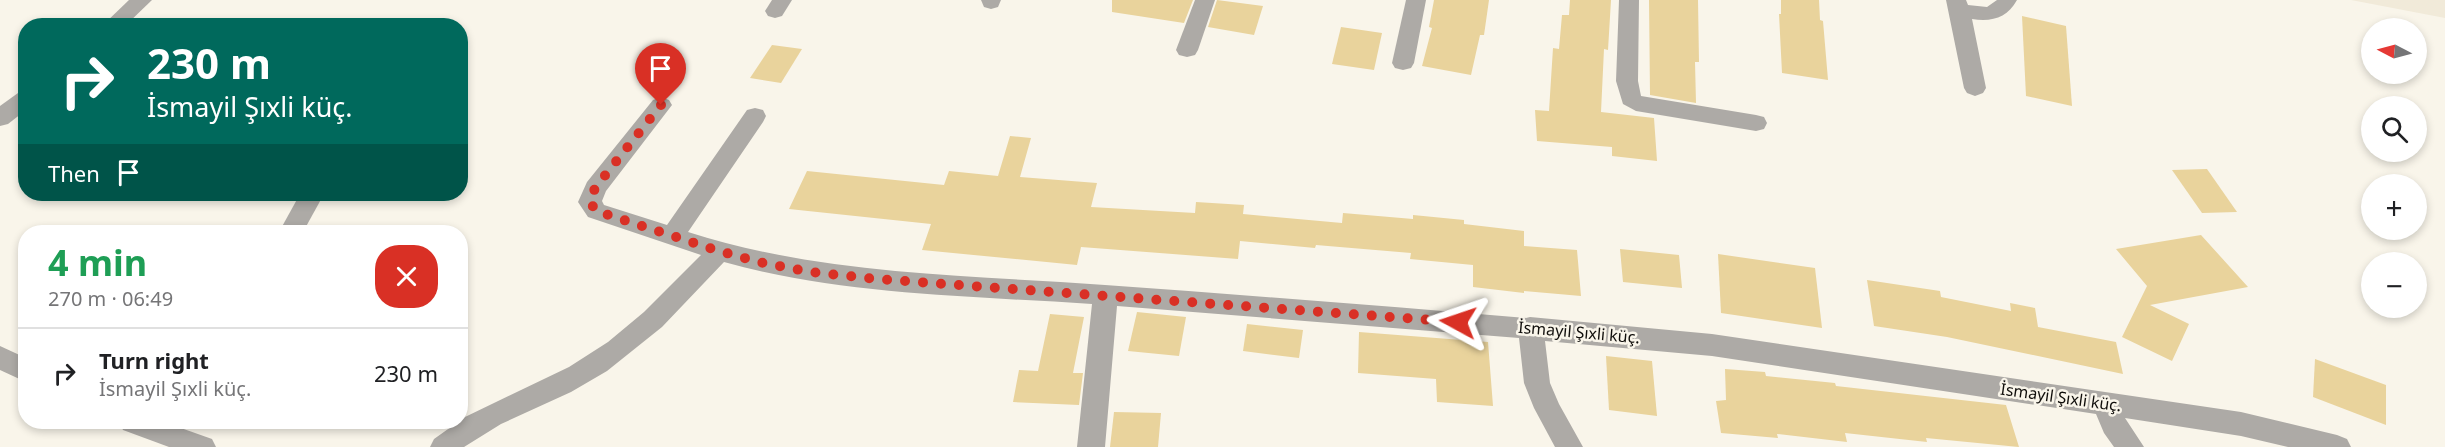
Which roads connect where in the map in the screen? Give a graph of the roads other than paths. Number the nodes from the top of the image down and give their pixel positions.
1 (142, 0) edge
2 (1205, 0) edge
3 (1416, 0) edge
4 (1629, 0) edge
5 (2007, 0) edge
6 (1958, 5) edge
7 (121, 18) edge
8 (1187, 50) dead end
9 (1403, 63) dead end
10 (1975, 88) dead end
11 (661, 105) dead end
12 (754, 116) dead end
13 (1756, 123) dead end
14 (308, 201) edge
15 (295, 225) edge
16 (673, 235) junction
17 (719, 251) junction
18 (1105, 295) junction
19 (1530, 327) junction
20 (0, 357) edge
21 (18, 367) edge
22 (2105, 404) junction
23 (176, 429) edge
24 (202, 447) edge
25 (444, 447) edge
26 (1091, 447) edge
27 (1569, 447) edge
28 (2130, 447) edge
29 (2337, 447) edge

1 - 7 street
2 - 8 street
3 - 9 street
4 - 13 street
5 - 6 street
6 - 10 street
11 - 16 street, İsmayil Şıxli küç.
12 - 16 street
14 - 15 street
16 - 17 street, İsmayil Şıxli küç.
17 - 18 street, İsmayil Şıxli küç.
17 - 25 street
18 - 19 street, İsmayil Şıxli küç.
18 - 26 street
19 - 22 street, İsmayil Şıxli küç.
19 - 27 street
20 - 21 street
22 - 28 street
22 - 29 street, İsmayil Şıxli küç.
23 - 24 street

